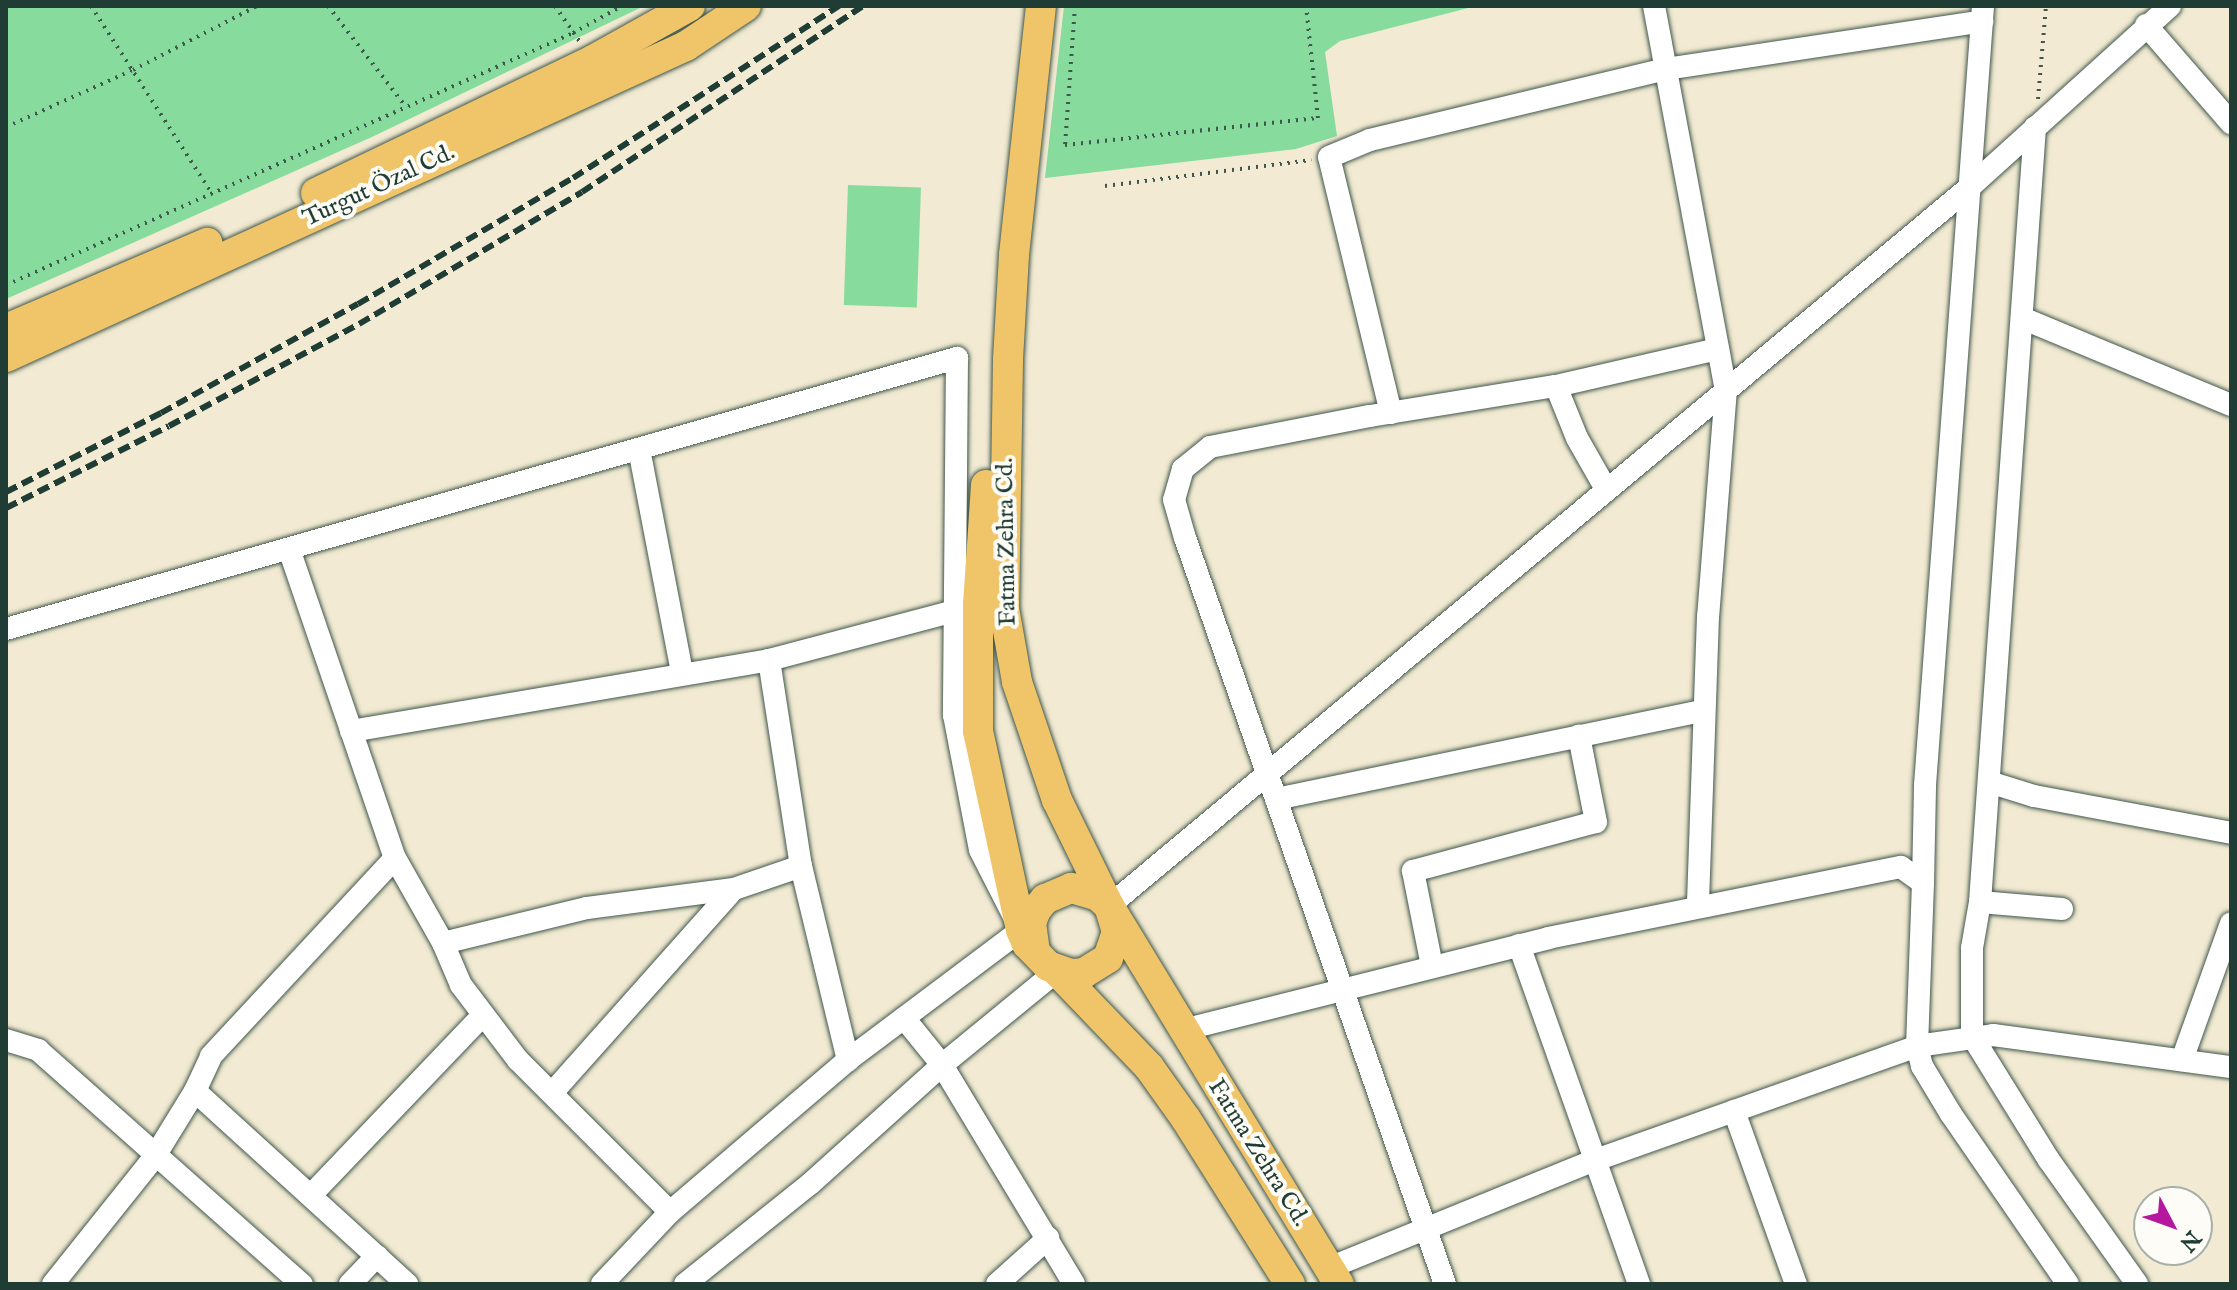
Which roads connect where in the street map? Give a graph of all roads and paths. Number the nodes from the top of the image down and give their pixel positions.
1 (91, 6) edge
2 (257, 6) edge
3 (328, 6) edge
4 (555, 6) edge
5 (622, 6) edge
6 (690, 6) edge
7 (746, 6) edge
8 (1023, 6) edge
9 (1041, 6) edge
10 (1075, 6) edge
11 (1306, 6) edge
12 (1654, 6) edge
13 (2046, 6) edge
14 (2170, 6) edge
15 (1983, 14) edge
16 (2146, 25) junction
17 (573, 33) junction
18 (593, 60) junction
19 (1666, 69) junction
20 (133, 70) junction
21 (406, 107) junction
22 (2231, 123) edge
23 (6, 127) edge
24 (2035, 127) junction
25 (1329, 157) junction
26 (1105, 186) dead end
27 (1971, 186) junction
28 (212, 194) junction
29 (7, 283) edge
30 (2022, 318) junction
31 (6, 329) edge
32 (1718, 349) junction
33 (6, 357) edge
34 (1556, 386) junction
35 (1726, 389) junction
36 (2231, 405) edge
37 (1391, 413) junction
38 (639, 449) junction
39 (995, 470) junction
40 (1606, 489) junction
41 (289, 549) junction
42 (954, 611) junction
43 (6, 629) edge
44 (769, 660) junction
45 (682, 673) junction
46 (1704, 710) junction
47 (351, 731) junction
48 (1579, 736) junction
49 (1268, 774) junction
50 (1989, 782) junction
51 (1276, 799) junction
52 (2231, 833) edge
53 (395, 858) junction
54 (801, 866) junction
55 (1923, 883) junction
56 (734, 889) junction
57 (1980, 902) junction
58 (1109, 906) junction
59 (1698, 906) junction
60 (2062, 909) dead end
61 (2231, 923) edge
62 (443, 943) junction
63 (1519, 945) junction
64 (1038, 951) junction
65 (1432, 966) junction
66 (1340, 989) junction
67 (482, 1016) junction
68 (904, 1018) junction
69 (1183, 1030) junction
70 (1972, 1036) junction
71 (6, 1040) edge
72 (1917, 1046) junction
73 (848, 1060) junction
74 (2182, 1060) junction
75 (942, 1065) junction
76 (2231, 1067) edge
77 (195, 1091) junction
78 (552, 1093) junction
79 (1734, 1111) junction
80 (155, 1156) junction
81 (1593, 1161) junction
82 (312, 1194) junction
83 (670, 1212) junction
84 (1425, 1228) junction
85 (1048, 1238) junction
86 (377, 1256) junction
87 (1334, 1276) edge
88 (53, 1284) edge
89 (302, 1284) edge
90 (350, 1284) edge
91 (407, 1284) edge
92 (602, 1284) edge
93 (685, 1284) edge
94 (997, 1284) edge
95 (1074, 1284) edge
96 (1290, 1284) edge
97 (1445, 1284) edge
98 (1639, 1284) edge
99 (1796, 1284) edge
100 (2068, 1284) edge
101 (2137, 1284) edge

1 - 20 path
2 - 20 path
3 - 21 path
4 - 17 path
5 - 17 path
6 - 18 main road, Turgut Özal Cd.
7 - 33 main road, Turgut Özal Cd.
8 - 39 main road, Fatma Zehra Cd.
9 - 39 main road, Fatma Zehra Cd.
10 - 11 path
12 - 19 street
13 - 24 path
14 - 16 street
15 - 19 street
15 - 27 street
16 - 22 street
16 - 24 street
17 - 18 path
17 - 21 path
18 - 31 main road, Turgut Özal Cd.
19 - 25 street
19 - 32 street
20 - 23 path
20 - 28 path
21 - 28 path
24 - 27 street
24 - 30 street
25 - 26 path
25 - 37 street
27 - 35 street
27 - 55 street
28 - 29 path
30 - 36 street
30 - 50 street
32 - 34 street
32 - 35 street
34 - 37 street
34 - 40 street
35 - 40 street
35 - 46 street
37 - 49 street
38 - 41 street
38 - 42 street
38 - 45 street
39 - 58 main road, Fatma Zehra Cd.
39 - 64 main road, Fatma Zehra Cd.
40 - 49 street
41 - 43 street
41 - 47 street
42 - 44 street
42 - 64 street
44 - 45 street
44 - 54 street
45 - 47 street
46 - 48 street
46 - 59 street
47 - 53 street
48 - 51 street
48 - 65 street
49 - 51 street
49 - 58 street
50 - 52 street
50 - 57 street
51 - 66 street
53 - 62 street
53 - 77 street
54 - 56 street
54 - 73 street
55 - 59 street
55 - 72 street
56 - 62 street
56 - 78 street
57 - 60 street
57 - 70 street
58 - 64 main road
58 - 64 main road
58 - 69 main road, Fatma Zehra Cd.
59 - 63 street
61 - 74 street
62 - 67 street
63 - 65 street
63 - 81 street
64 - 68 street
64 - 75 street
64 - 96 main road, Fatma Zehra Cd.
65 - 66 street
66 - 69 street
66 - 84 street
67 - 78 street
67 - 82 street
68 - 73 street
68 - 75 street
69 - 87 main road, Fatma Zehra Cd.
70 - 72 street
70 - 74 street
70 - 101 street
71 - 80 street
72 - 79 street
72 - 100 street
73 - 83 street
74 - 76 street
75 - 85 street
75 - 93 street
77 - 80 street
77 - 82 street
78 - 83 street
79 - 81 street
79 - 99 street
80 - 88 street
80 - 89 street
81 - 84 street
81 - 98 street
82 - 86 street
83 - 92 street
84 - 87 street
84 - 97 street
85 - 94 street
85 - 95 street
86 - 90 street
86 - 91 street

